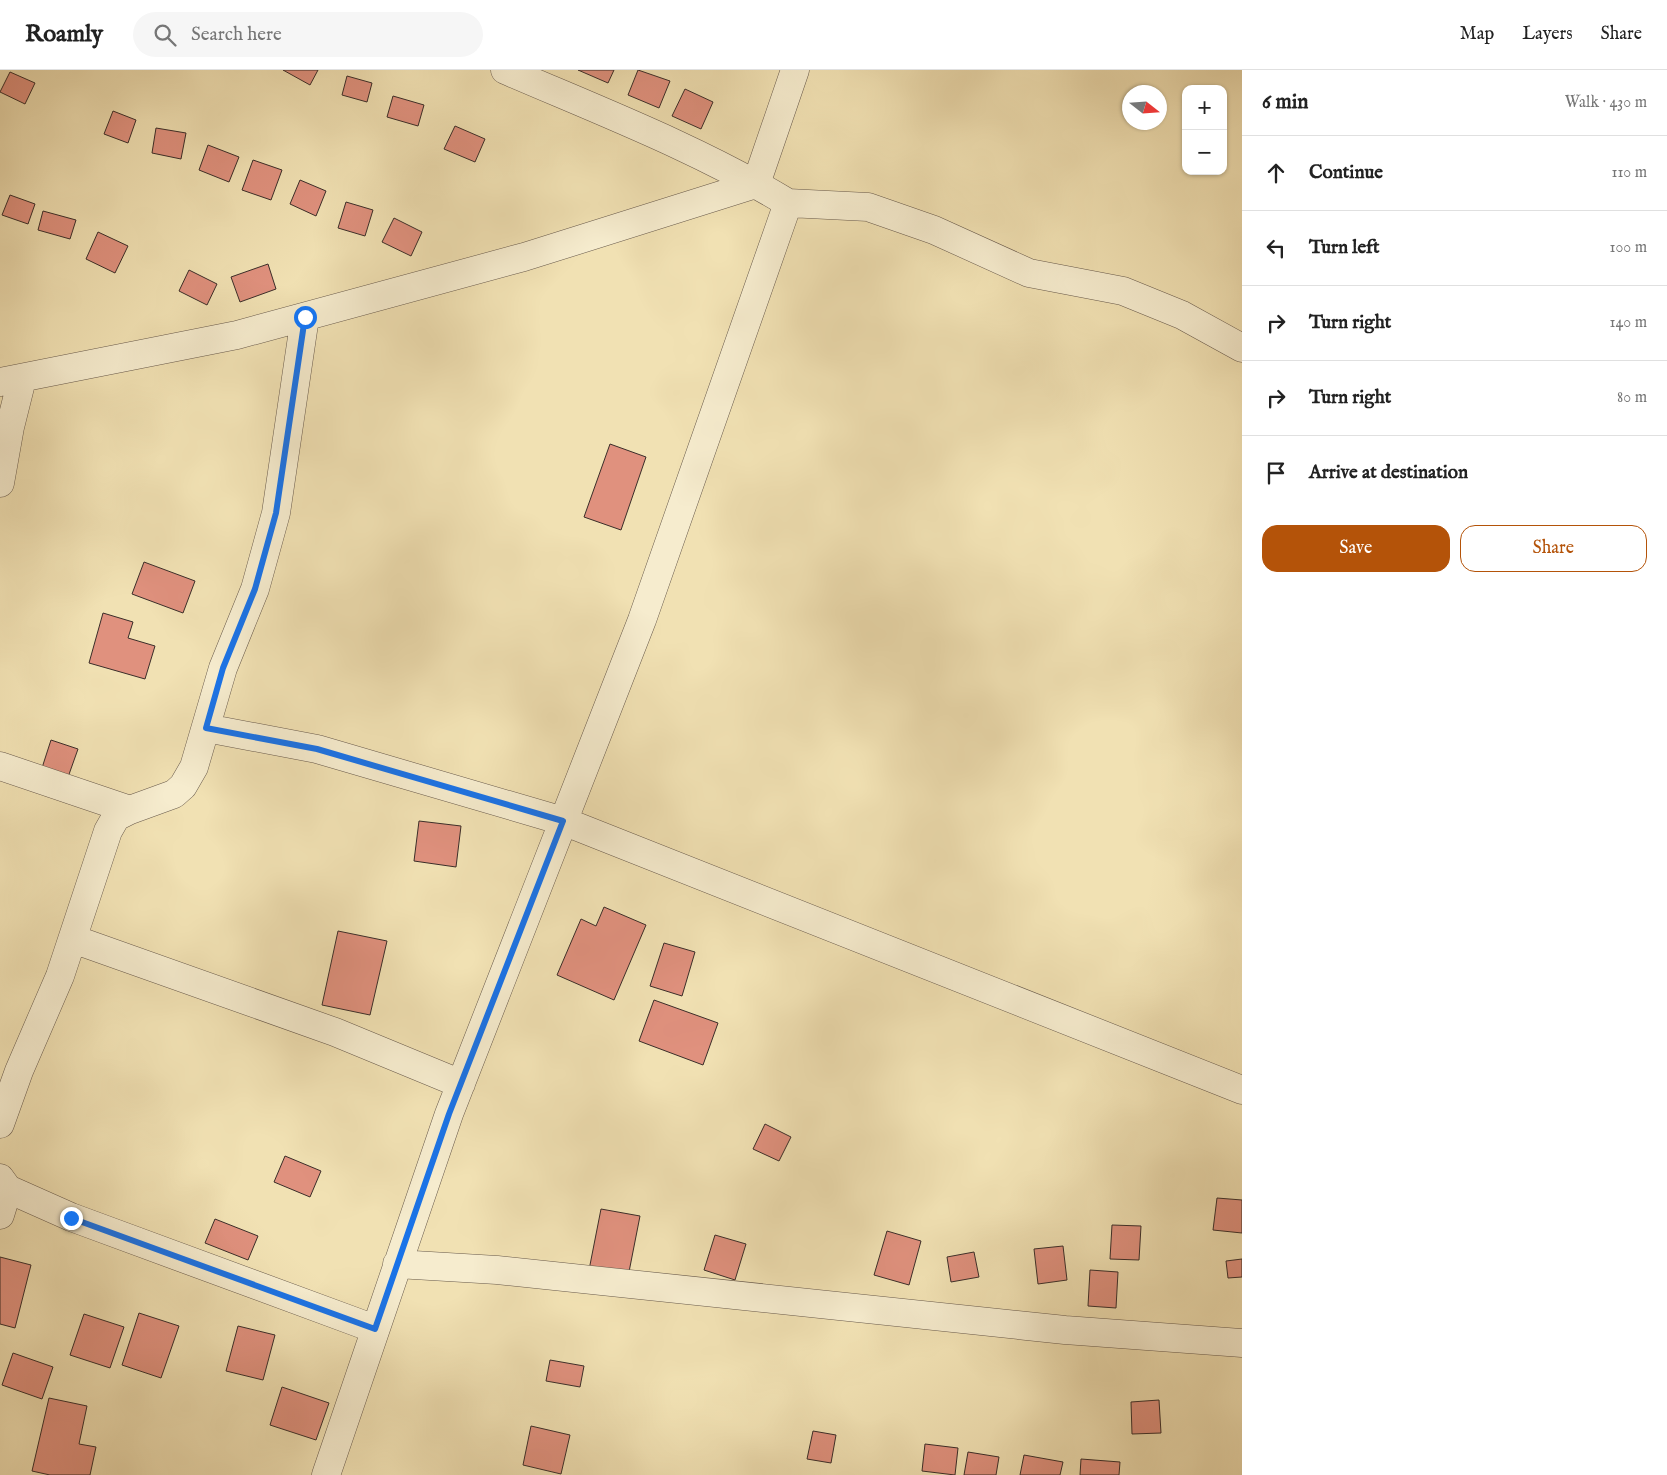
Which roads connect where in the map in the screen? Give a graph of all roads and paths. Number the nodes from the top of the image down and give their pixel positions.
1 (505, 70) edge
2 (796, 70) edge
3 (756, 184) junction
4 (788, 203) junction
5 (305, 317) junction
6 (1242, 348) edge
7 (11, 380) edge
8 (0, 483) edge
9 (206, 728) junction
10 (0, 766) edge
11 (130, 810) junction
12 (563, 821) junction
13 (73, 939) junction
14 (461, 1084) junction
15 (1242, 1090) edge
16 (0, 1124) edge
17 (4, 1183) edge
18 (0, 1215) edge
19 (397, 1264) junction
20 (375, 1329) junction
21 (1242, 1343) edge
22 (326, 1475) edge

1 - 3 street
2 - 3 street
3 - 4 street
3 - 5 street
4 - 6 street
4 - 12 street
5 - 7 street
5 - 9 street
7 - 8 street
9 - 11 street
9 - 12 street
10 - 11 street
11 - 13 street
12 - 14 street
12 - 15 street
13 - 14 street
13 - 16 street
14 - 19 street
17 - 18 street
17 - 20 street
19 - 20 street
19 - 21 street
20 - 22 street

